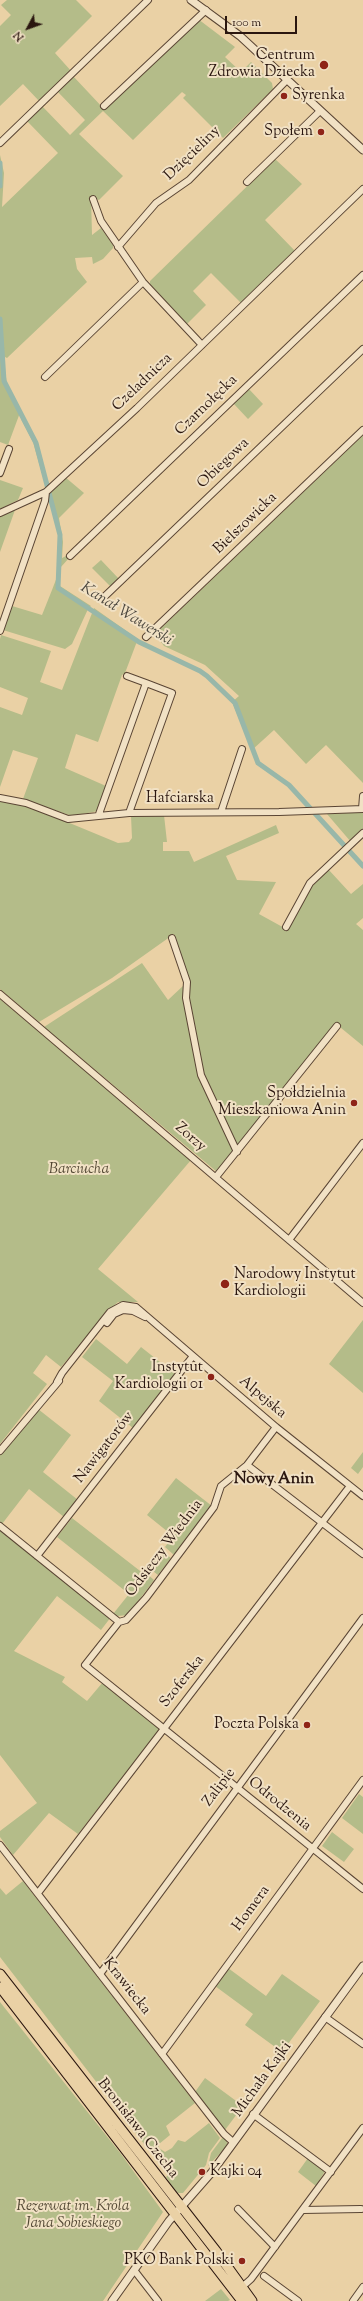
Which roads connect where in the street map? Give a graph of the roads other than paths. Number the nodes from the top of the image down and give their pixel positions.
1 (148, 0) edge
2 (191, 0) edge
3 (206, 10) junction
4 (287, 80) junction
5 (104, 106) dead end
6 (320, 111) junction
7 (0, 143) edge
8 (363, 150) edge
9 (247, 182) dead end
10 (363, 190) edge
11 (94, 199) dead end
12 (118, 246) junction
13 (363, 275) edge
14 (143, 282) junction
15 (202, 345) junction
16 (363, 349) edge
17 (45, 377) dead end
18 (363, 430) edge
19 (9, 449) dead end
20 (0, 473) edge
21 (48, 491) junction
22 (0, 513) edge
23 (70, 556) dead end
24 (103, 598) dead end
25 (0, 631) edge
26 (146, 637) dead end
27 (127, 676) dead end
28 (146, 683) junction
29 (242, 749) dead end
30 (363, 796) edge
31 (0, 798) edge
32 (363, 809) edge
33 (221, 812) junction
34 (129, 813) junction
35 (99, 814) junction
36 (363, 833) edge
37 (286, 927) dead end
38 (172, 938) dead end
39 (0, 994) edge
40 (338, 1026) dead end
41 (363, 1143) edge
42 (237, 1152) junction
43 (216, 1177) junction
44 (289, 1240) junction
45 (363, 1303) edge
46 (193, 1356) junction
47 (276, 1427) junction
48 (0, 1451) edge
49 (247, 1465) junction
50 (350, 1486) junction
51 (363, 1496) edge
52 (322, 1522) junction
53 (0, 1526) edge
54 (363, 1554) edge
55 (37, 1556) junction
56 (363, 1618) edge
57 (119, 1622) junction
58 (85, 1665) joint
59 (164, 1728) junction
60 (363, 1780) edge
61 (237, 1788) junction
62 (0, 1844) edge
63 (312, 1849) junction
64 (363, 1889) edge
65 (38, 1893) junction
66 (363, 1966) edge
67 (0, 1974) edge
68 (100, 1974) junction
69 (0, 1987) edge
70 (326, 2017) junction
71 (363, 2044) edge
72 (162, 2054) junction
73 (254, 2114) junction
74 (363, 2128) edge
75 (233, 2142) junction
76 (331, 2172) junction
77 (238, 2209) dead end
78 (361, 2209) dead end
79 (303, 2210) junction
80 (178, 2211) junction
81 (275, 2247) junction
82 (134, 2270) junction
83 (264, 2276) dead end
84 (242, 2287) junction
85 (363, 2287) edge
86 (112, 2301) edge
87 (158, 2301) edge
88 (242, 2301) edge
89 (252, 2301) edge
90 (298, 2301) edge
91 (353, 2301) edge

1 - 7 street
2 - 3 street
3 - 4 street
3 - 5 street
4 - 6 street
4 - 12 street, Dzięcieliny
6 - 8 street
6 - 9 street
10 - 15 street, Czeladnicza
11 - 12 street
12 - 14 street
13 - 23 street, Czarnołęcka
14 - 15 street
14 - 17 street
15 - 21 street, Czeladnicza
16 - 24 street, Obiegowa
18 - 26 street, Bielszowicka
19 - 20 street
21 - 22 street
21 - 25 street
27 - 28 street
28 - 34 street
28 - 35 street
29 - 33 street
30 - 32 street
31 - 35 street, Hafciarska
32 - 33 street, Hafciarska
33 - 34 street, Hafciarska
34 - 35 street, Hafciarska
36 - 37 street
38 - 42 street
39 - 43 street, Zorzy
40 - 42 street
41 - 44 street
42 - 43 street
43 - 44 street, Zorzy
44 - 45 street, Zorzy
46 - 47 street, Alpejska
46 - 48 street, Alpejska
46 - 55 street, Nawigatorów
47 - 49 street, Odsieczy Wiednia
47 - 50 street, Alpejska
49 - 52 street
49 - 57 street, Odsieczy Wiednia
50 - 51 street, Alpejska
50 - 52 street, Szoferska
52 - 54 street
52 - 59 street, Szoferska
53 - 55 street
55 - 57 street
56 - 61 street, Zalipie
57 - 58 street, Odsieczy Wiednia
58 - 59 street, Odrodzenia
59 - 61 street, Odrodzenia
59 - 65 street, Szoferska
60 - 63 street, Homera
61 - 63 street, Odrodzenia
61 - 68 street, Zalipie
62 - 65 street, Krawiecka
63 - 64 street, Odrodzenia
63 - 72 street, Homera
65 - 68 street, Krawiecka
66 - 70 street, Michała Kajki
67 - 80 main road, Bronisława Czecha
68 - 72 street, Krawiecka
69 - 80 main road, Bronisława Czecha
70 - 71 street
70 - 73 street, Michała Kajki
72 - 75 street, Krawiecka
73 - 75 street, Michała Kajki
73 - 76 street
74 - 76 street
75 - 80 street, Michała Kajki
76 - 79 street
77 - 81 street
78 - 79 street
79 - 81 street
80 - 82 street, Michała Kajki
80 - 84 main road, Bronisława Czecha
80 - 88 main road, Bronisława Czecha
81 - 84 street
82 - 86 street, Michała Kajki
82 - 87 street
83 - 90 street
84 - 89 main road, Bronisława Czecha
85 - 91 street

